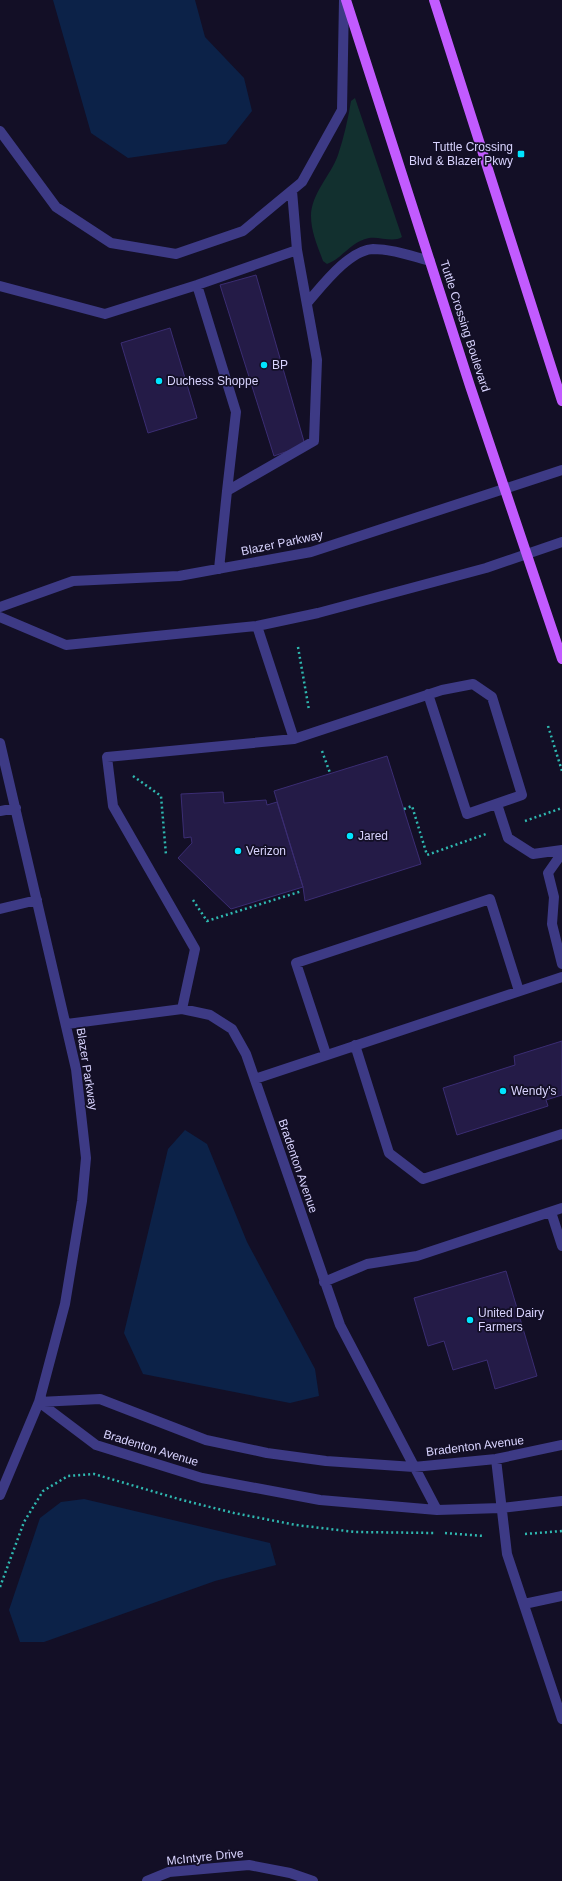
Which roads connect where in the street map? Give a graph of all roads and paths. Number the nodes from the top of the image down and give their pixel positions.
1 (345, 0) edge
2 (434, 0) edge
3 (0, 131) edge
4 (292, 191) junction
5 (297, 250) junction
6 (430, 261) junction
7 (197, 285) junction
8 (0, 286) edge
9 (306, 303) junction
10 (562, 401) edge
11 (562, 470) edge
12 (505, 489) junction
13 (227, 491) junction
14 (562, 542) edge
15 (526, 554) junction
16 (219, 569) junction
17 (0, 607) edge
18 (0, 616) edge
19 (257, 626) junction
20 (562, 659) edge
21 (428, 694) junction
22 (548, 726) dead end
23 (294, 739) junction
24 (0, 743) edge
25 (107, 756) junction
26 (562, 771) edge
27 (497, 804) junction
28 (16, 808) junction
29 (0, 811) edge
30 (562, 850) edge
31 (562, 853) edge
32 (166, 856) dead end
33 (302, 891) dead end
34 (191, 895) dead end
35 (558, 895) edge
36 (37, 900) junction
37 (0, 910) edge
38 (562, 964) edge
39 (562, 977) edge
40 (519, 991) junction
41 (182, 1009) junction
42 (66, 1024) junction
43 (355, 1045) junction
44 (326, 1054) junction
45 (255, 1079) junction
46 (562, 1134) edge
47 (562, 1208) edge
48 (551, 1212) junction
49 (562, 1246) edge
50 (324, 1282) junction
51 (39, 1402) junction
52 (562, 1445) edge
53 (496, 1458) junction
54 (414, 1467) junction
55 (0, 1495) edge
56 (562, 1501) edge
57 (501, 1508) junction
58 (437, 1510) junction
59 (562, 1531) edge
60 (505, 1536) junction
61 (0, 1587) edge
62 (562, 1596) edge
63 (524, 1604) junction
64 (562, 1719) edge
65 (147, 1881) edge
66 (313, 1881) edge

1 - 4 street
1 - 6 main road, Tuttle Crossing Boulevard
2 - 10 main road
3 - 4 street
4 - 5 street
5 - 7 street
5 - 9 street
6 - 9 street
6 - 12 main road, Tuttle Crossing Boulevard
7 - 8 street
7 - 13 street
9 - 13 street
11 - 12 street, Blazer Parkway
12 - 15 main road, Tuttle Crossing Boulevard
12 - 16 street, Blazer Parkway
13 - 16 street
14 - 15 street
15 - 19 street
15 - 20 main road, Tuttle Crossing Boulevard
16 - 17 street, Blazer Parkway
18 - 19 street
19 - 23 street
21 - 23 street
21 - 27 street
21 - 27 street
22 - 26 path
23 - 25 street
24 - 28 street, Blazer Parkway
25 - 32 path
25 - 41 street
27 - 30 street
28 - 29 street
28 - 36 street, Blazer Parkway
31 - 35 street
33 - 34 path
35 - 38 street
36 - 37 street
36 - 42 street, Blazer Parkway
39 - 40 street
40 - 43 street
40 - 44 street
41 - 42 street, Bradenton Avenue
41 - 45 street, Bradenton Avenue
42 - 51 street, Blazer Parkway
43 - 44 street
43 - 46 street
44 - 45 street
45 - 50 street, Bradenton Avenue
47 - 48 street
48 - 49 street
48 - 50 street
50 - 54 street, Bradenton Avenue
51 - 54 street, Bradenton Avenue
51 - 55 street, Blazer Parkway
51 - 58 street, Bradenton Avenue
52 - 53 street, Bradenton Avenue
53 - 54 street, Bradenton Avenue
53 - 57 street
54 - 58 street, Bradenton Avenue
56 - 57 street, Bradenton Avenue
57 - 58 street, Bradenton Avenue
57 - 60 street
59 - 60 path
60 - 61 path
60 - 63 street
62 - 63 street
63 - 64 street
65 - 66 street, McIntyre Drive

